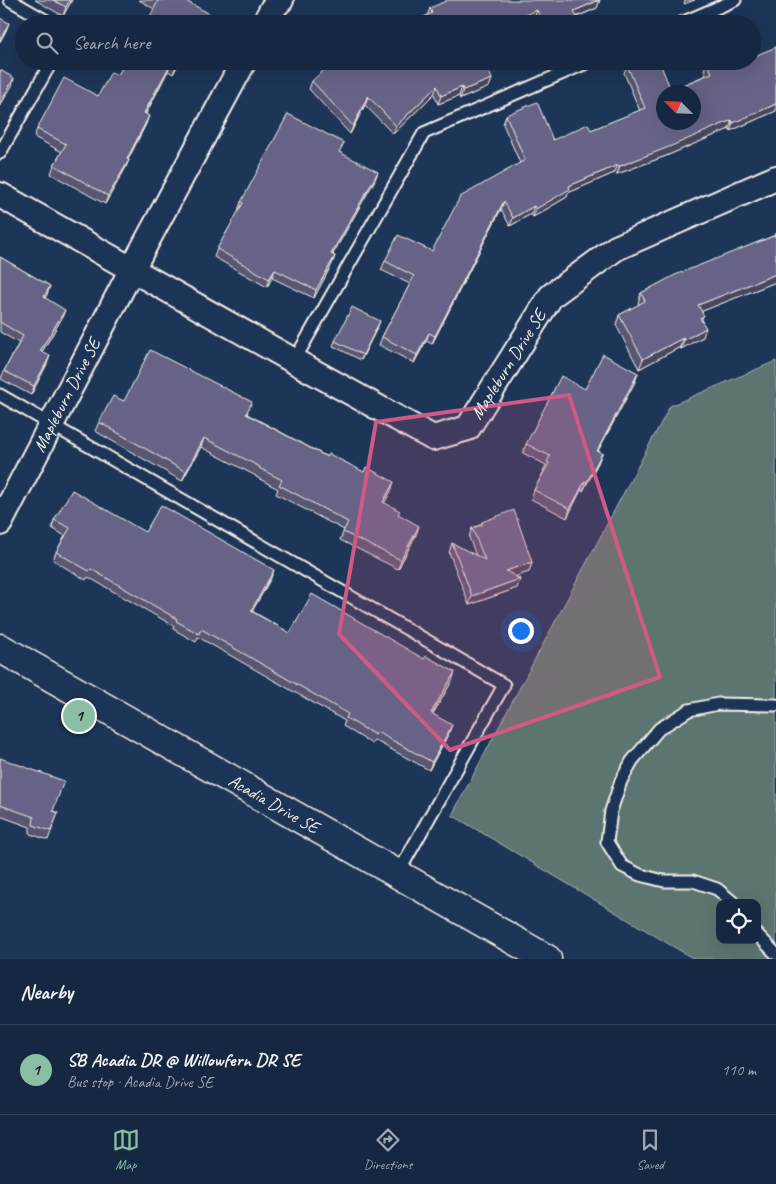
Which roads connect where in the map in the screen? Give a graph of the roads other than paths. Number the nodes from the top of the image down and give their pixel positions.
1 (10, 0) edge
2 (281, 0) edge
3 (734, 0) edge
4 (36, 15) edge
5 (269, 15) edge
6 (700, 15) edge
7 (47, 70) edge
8 (239, 70) edge
9 (571, 70) edge
10 (0, 153) edge
11 (776, 178) edge
12 (0, 195) edge
13 (132, 269) junction
14 (294, 361) junction
15 (0, 394) edge
16 (52, 423) junction
17 (0, 523) edge
18 (0, 648) edge
19 (776, 704) edge
20 (397, 875) junction
21 (729, 899) edge
22 (761, 938) edge
23 (776, 954) edge
24 (547, 959) edge

1 - 4 lane
2 - 5 street
3 - 6 lane
7 - 10 lane
8 - 13 street, Mapleburn Drive SE
9 - 14 lane
11 - 14 street, Mapleburn Drive SE
12 - 13 street
13 - 14 street, Mapleburn Drive SE
13 - 16 street, Mapleburn Drive SE
15 - 16 lane
16 - 17 street, Mapleburn Drive SE
16 - 20 lane
18 - 20 street, Acadia Drive SE
19 - 21 lane
20 - 24 street, Acadia Drive SE
22 - 23 lane

